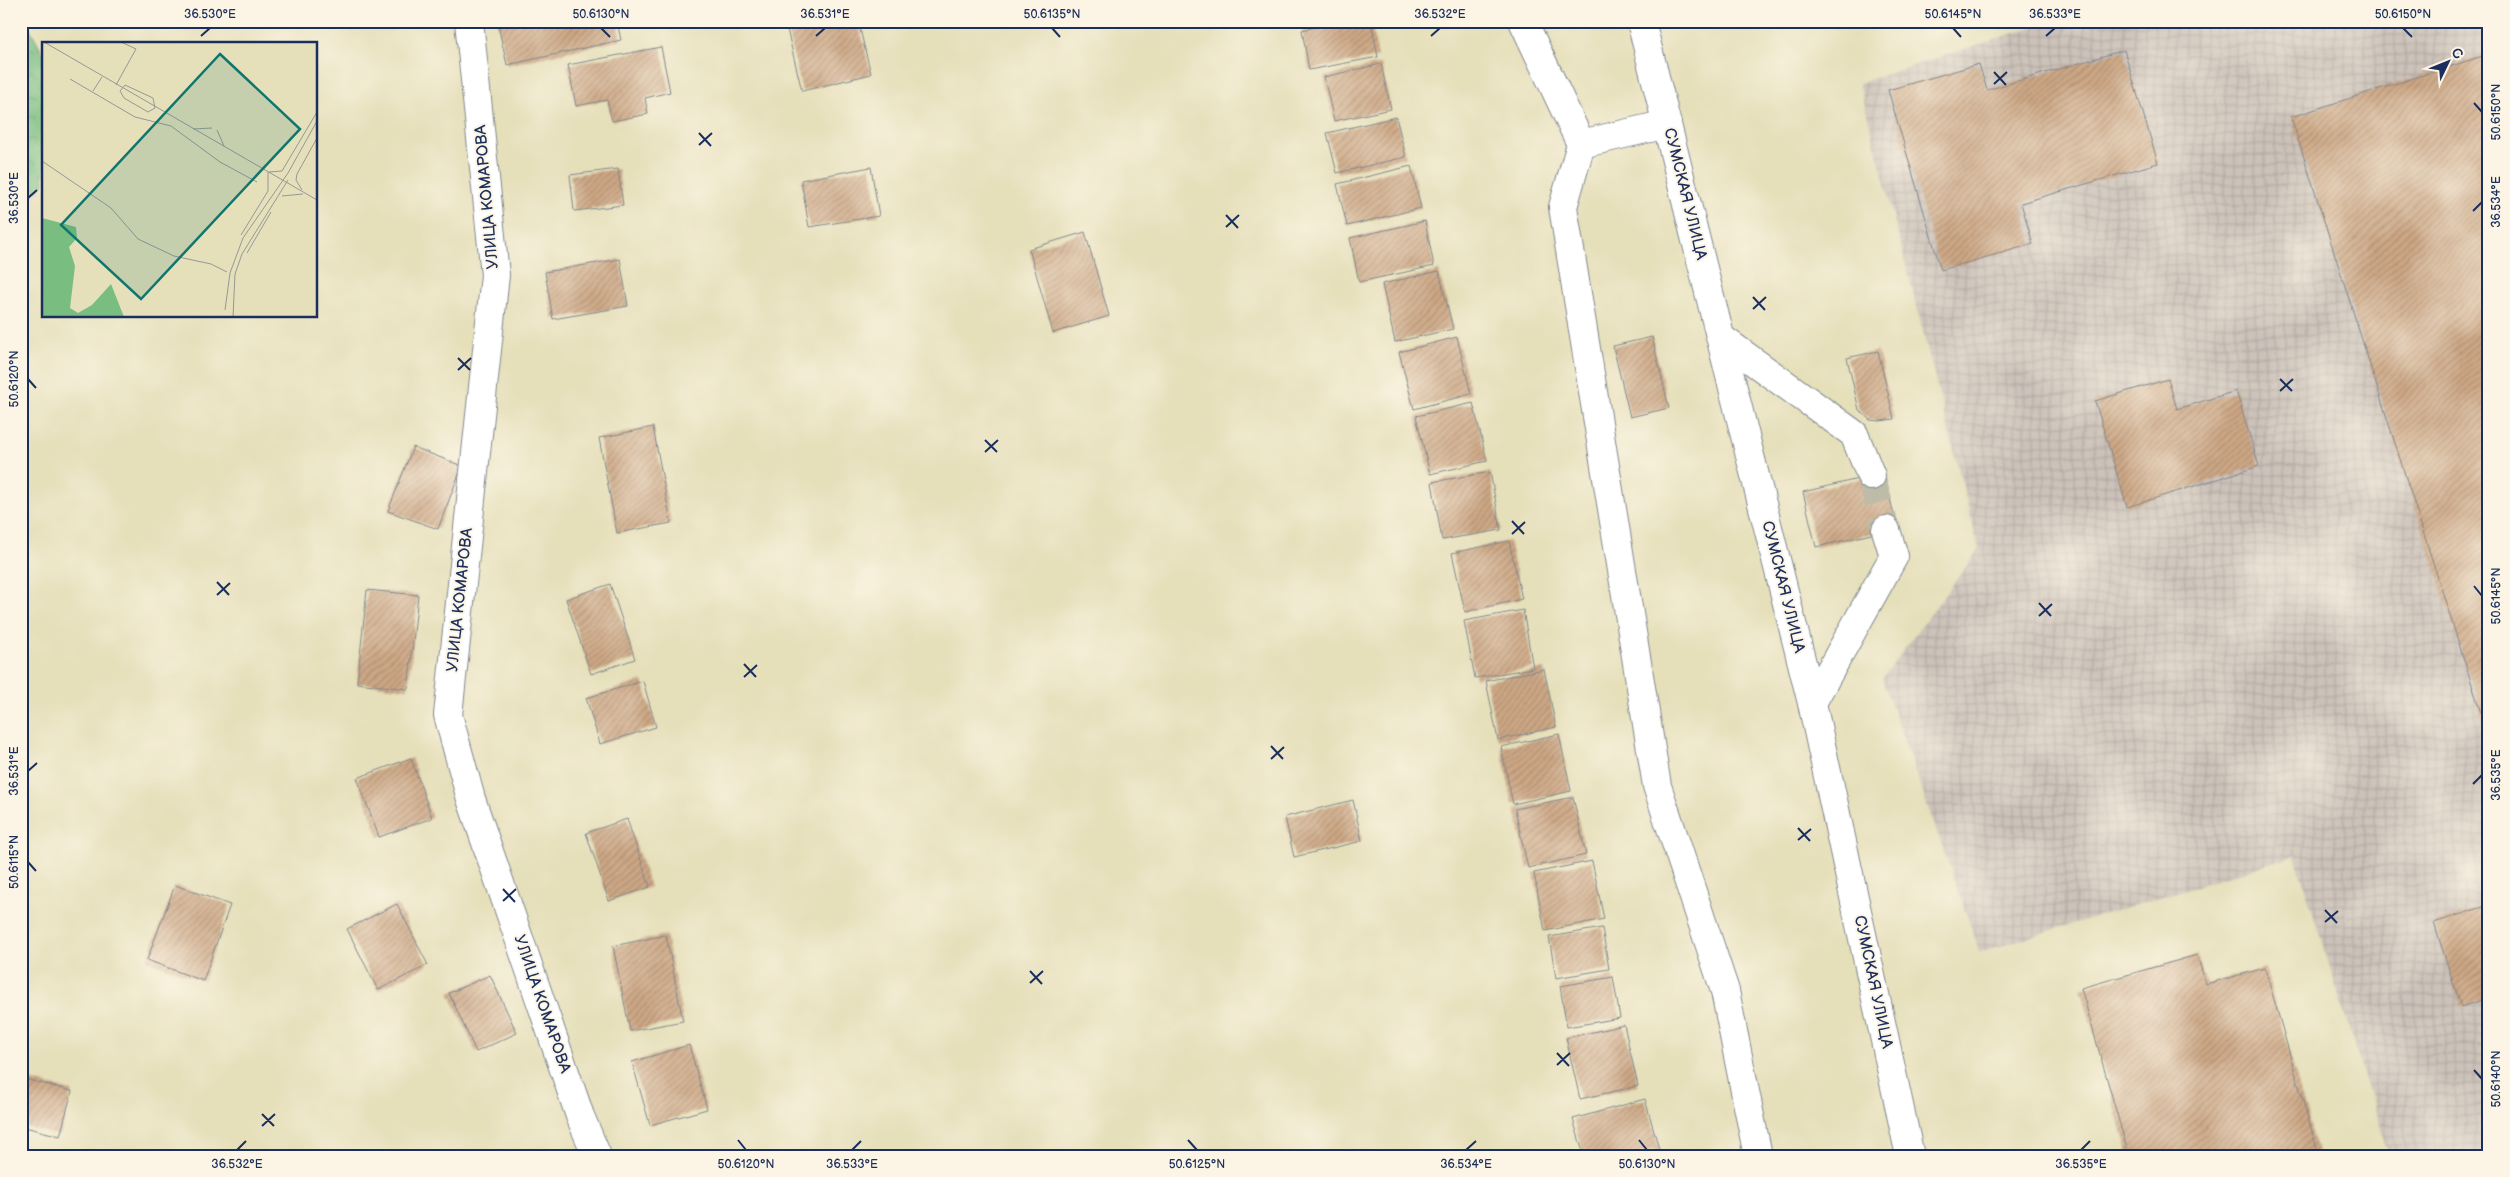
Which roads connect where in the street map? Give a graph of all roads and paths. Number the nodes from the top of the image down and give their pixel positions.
1 (469, 21) edge
2 (1523, 21) edge
3 (1641, 21) edge
4 (1667, 124) junction
5 (1581, 144) junction
6 (1721, 338) junction
7 (1871, 476) tunnel mouth
8 (1886, 530) tunnel mouth
9 (1812, 703) junction
10 (597, 1156) edge
11 (1758, 1156) edge
12 (1910, 1156) edge

1 - 10 street, УЛИЦА КОМАРОВА
2 - 5 street
3 - 4 street, СУМСКАЯ УЛИЦА
4 - 5 street
4 - 6 street, СУМСКАЯ УЛИЦА
5 - 11 street
6 - 7 street
6 - 9 street, СУМСКАЯ УЛИЦА
8 - 9 street
9 - 12 street, СУМСКАЯ УЛИЦА

